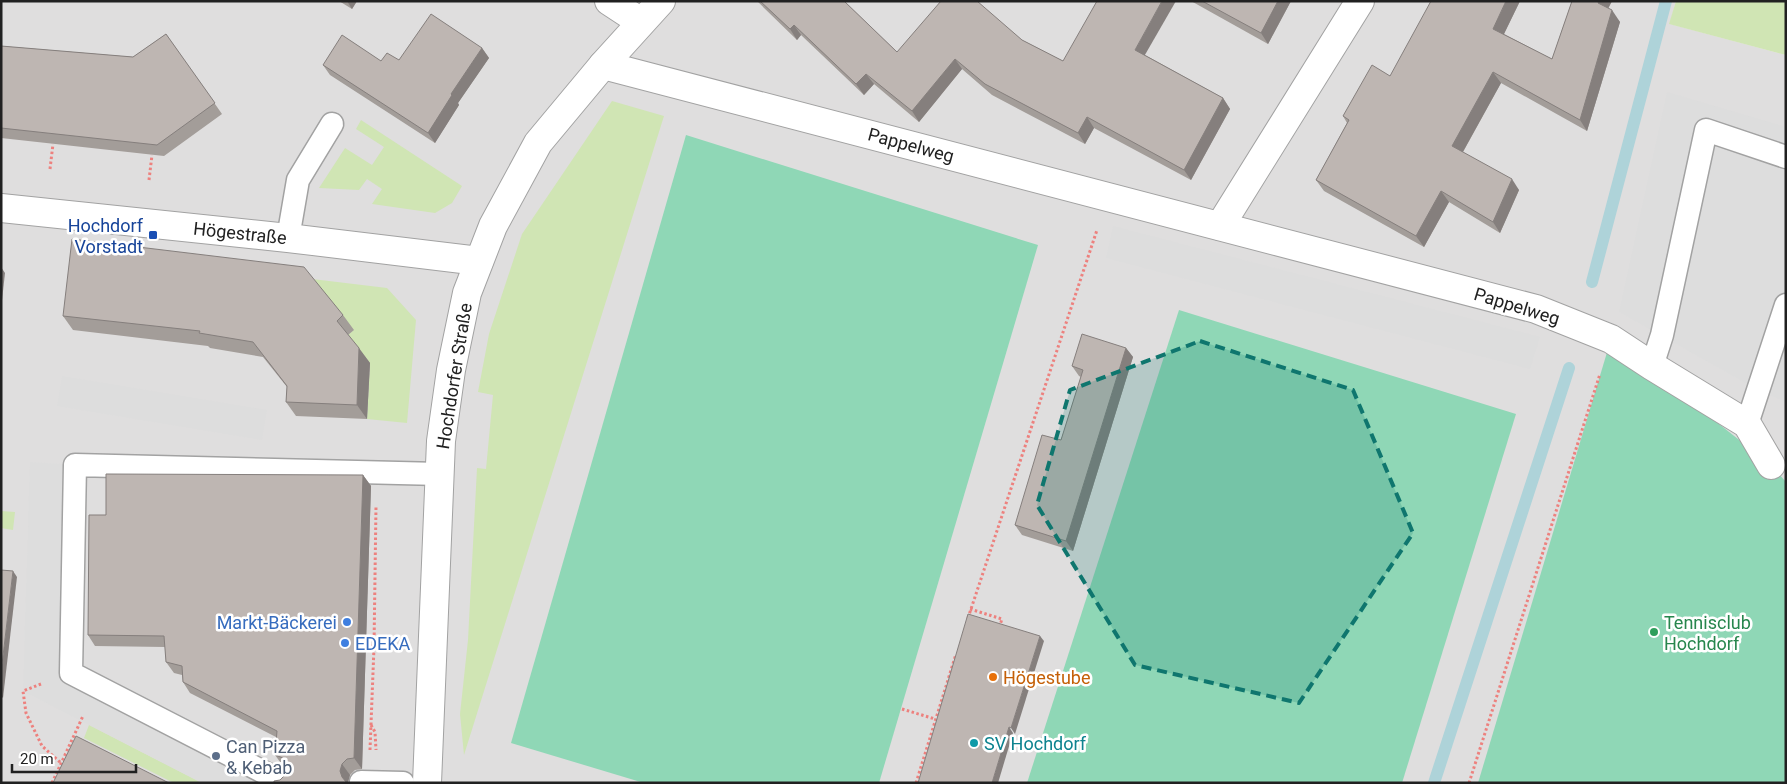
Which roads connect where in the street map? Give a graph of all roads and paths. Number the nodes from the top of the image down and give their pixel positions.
1 (609, 1) edge
2 (661, 1) edge
3 (1360, 1) edge
4 (641, 22) junction
5 (603, 65) junction
6 (332, 124) dead end
7 (53, 144) edge
8 (152, 155) edge
9 (1786, 157) edge
10 (50, 169) dead end
11 (149, 180) dead end
12 (1108, 196) junction
13 (1, 208) edge
14 (1220, 226) junction
15 (288, 238) junction
16 (479, 261) junction
17 (1786, 305) edge
18 (1611, 339) junction
19 (1652, 366) junction
20 (1747, 424) junction
21 (1771, 464) dead end
22 (376, 473) junction
23 (440, 474) junction
24 (970, 609) junction
25 (968, 618) edge
26 (999, 628) edge
27 (366, 646) dead end
28 (959, 646) edge
29 (374, 647) junction
30 (404, 648) dead end
31 (71, 673) junction
32 (97, 687) junction
33 (902, 710) dead end
34 (935, 719) junction
35 (371, 725) dead end
36 (72, 739) junction
37 (80, 743) edge
38 (61, 763) junction
39 (282, 779) edge
40 (361, 782) edge
41 (52, 783) edge
42 (403, 783) edge
43 (427, 783) edge
44 (916, 783) edge
45 (1469, 783) edge

1 - 4 street
2 - 4 street, Hochdorfer Straße
3 - 14 street
4 - 5 street, Hochdorfer Straße
5 - 12 street, Pappelweg
5 - 16 street, Hochdorfer Straße
6 - 15 lane
7 - 10 path
8 - 11 path
9 - 19 lane
12 - 14 street, Pappelweg
12 - 24 path
13 - 15 street, Högestraße
14 - 18 street, Pappelweg
15 - 16 street, Högestraße
16 - 23 street, Hochdorfer Straße
17 - 20 lane
18 - 19 street, Pappelweg
18 - 45 path
19 - 20 street, Pappelweg
20 - 21 street, Pappelweg
22 - 23 lane
22 - 29 path
22 - 31 lane
23 - 43 street, Hochdorfer Straße
24 - 25 path
24 - 26 path
27 - 29 path
28 - 34 path
29 - 30 path
29 - 35 path
31 - 32 lane
31 - 38 path
32 - 36 path
32 - 39 lane
33 - 34 path
34 - 44 path
36 - 37 path
36 - 38 path
38 - 41 path
40 - 42 lane

